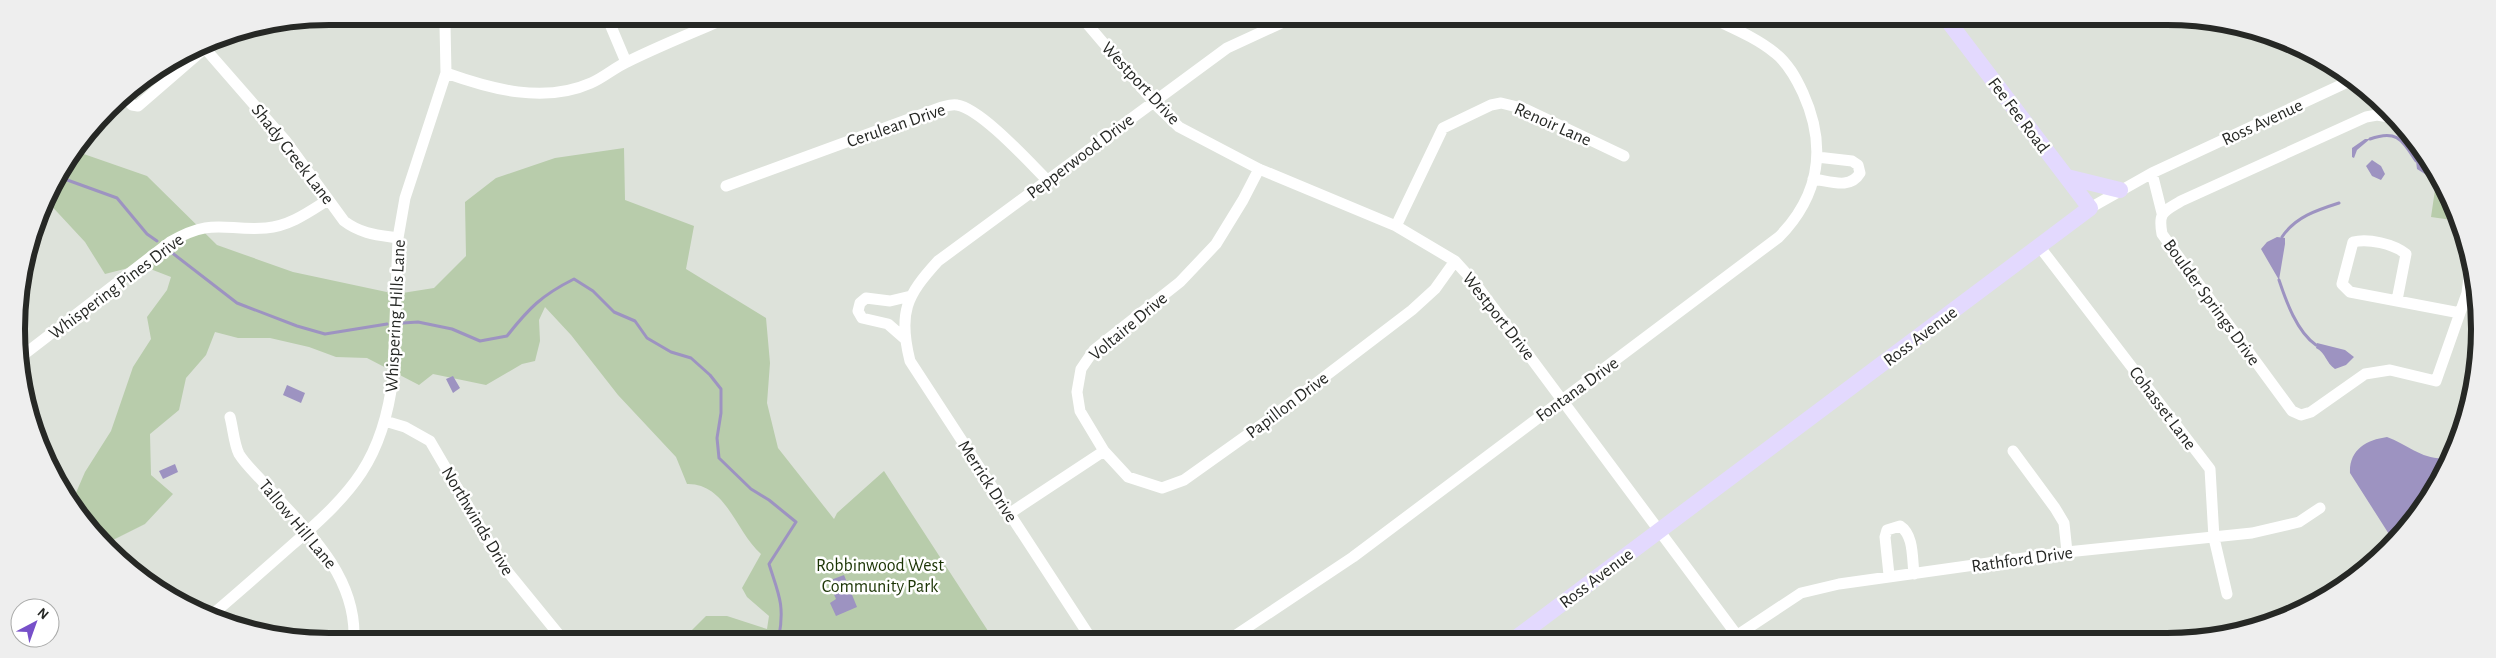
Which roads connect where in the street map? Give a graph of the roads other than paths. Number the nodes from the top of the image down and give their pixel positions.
1 (445, 25) edge
2 (610, 25) edge
3 (712, 25) edge
4 (1087, 25) edge
5 (1277, 25) edge
6 (1725, 25) edge
7 (1951, 25) edge
8 (207, 51) edge
9 (188, 60) edge
10 (626, 62) junction
11 (446, 73) junction
12 (2345, 83) edge
13 (128, 101) edge
14 (1154, 101) junction
15 (2384, 116) edge
16 (1624, 156) dead end
17 (1817, 156) junction
18 (1259, 169) junction
19 (2152, 173) junction
20 (2067, 177) junction
21 (1046, 179) junction
22 (1813, 179) junction
23 (726, 186) dead end
24 (2120, 190) junction
25 (328, 200) junction
26 (2090, 208) junction
27 (2162, 213) junction
28 (1396, 226) junction
29 (398, 238) junction
30 (2039, 246) junction
31 (1455, 261) junction
32 (2468, 289) edge
33 (911, 296) junction
34 (2397, 300) junction
35 (2460, 313) junction
36 (904, 318) joint
37 (904, 338) junction
38 (26, 353) edge
39 (1563, 399) junction
40 (230, 417) dead end
41 (385, 421) junction
42 (1104, 451) junction
43 (2013, 451) dead end
44 (2320, 508) dead end
45 (1010, 513) junction
46 (1660, 530) junction
47 (307, 532) junction
48 (2214, 538) junction
49 (2068, 552) junction
50 (1914, 574) junction
51 (1889, 576) junction
52 (2227, 594) dead end
53 (217, 611) edge
54 (354, 633) edge
55 (558, 633) edge
56 (1087, 633) edge
57 (1240, 633) edge
58 (1523, 633) edge
59 (1733, 633) edge
60 (1742, 633) edge

1 - 11 street, Whispering Hills Lane
2 - 10 street
3 - 10 street
4 - 14 street, Westport Drive
5 - 14 street, Pepperwood Drive
6 - 17 street
7 - 20 street, Fee Fee Road
8 - 25 street, Shady Creek Lane
9 - 13 street
10 - 11 street
11 - 29 street, Whispering Hills Lane
12 - 19 street, Ross Avenue
14 - 18 street, Westport Drive
14 - 21 street, Pepperwood Drive
15 - 27 street, Boulder Springs Drive
16 - 28 street, Renoir Lane
17 - 22 street
17 - 22 street
18 - 28 street, Westport Drive
18 - 42 street, Voltaire Drive
19 - 24 street, Ross Avenue
19 - 27 street
20 - 24 street
20 - 26 street, Fee Fee Road
21 - 23 street, Cerulean Drive
21 - 33 street, Pepperwood Drive
22 - 39 street, Fontana Drive
24 - 26 street, Ross Avenue
25 - 29 street, Shady Creek Lane
25 - 38 street, Whispering Pines Drive
26 - 30 street, Ross Avenue
27 - 35 street, Boulder Springs Drive
28 - 31 street, Westport Drive
29 - 41 street, Whispering Hills Lane
30 - 46 street, Ross Avenue
30 - 48 street, Cohasset Lane
31 - 39 street, Westport Drive
31 - 42 street, Papillon Drive
32 - 35 street
33 - 36 street, Pepperwood Drive
33 - 37 street
34 - 34 street
34 - 35 street
36 - 37 street, Merrick Drive
37 - 45 street, Merrick Drive
39 - 46 street, Westport Drive
39 - 57 street, Fontana Drive
40 - 47 street, Tallow Hill Lane
41 - 47 street, Whispering Hills Lane
41 - 55 street, Northwinds Drive
42 - 45 street
43 - 49 street
44 - 48 street, Rathford Drive
45 - 56 street, Merrick Drive
46 - 58 street, Ross Avenue
46 - 59 street, Westport Drive
47 - 53 street, Whispering Hills Lane
47 - 54 street, Tallow Hill Lane
48 - 49 street, Rathford Drive
48 - 52 street, Cohasset Lane
49 - 50 street, Rathford Drive
50 - 51 street, Rathford Drive
50 - 51 street
51 - 60 street, Rathford Drive

